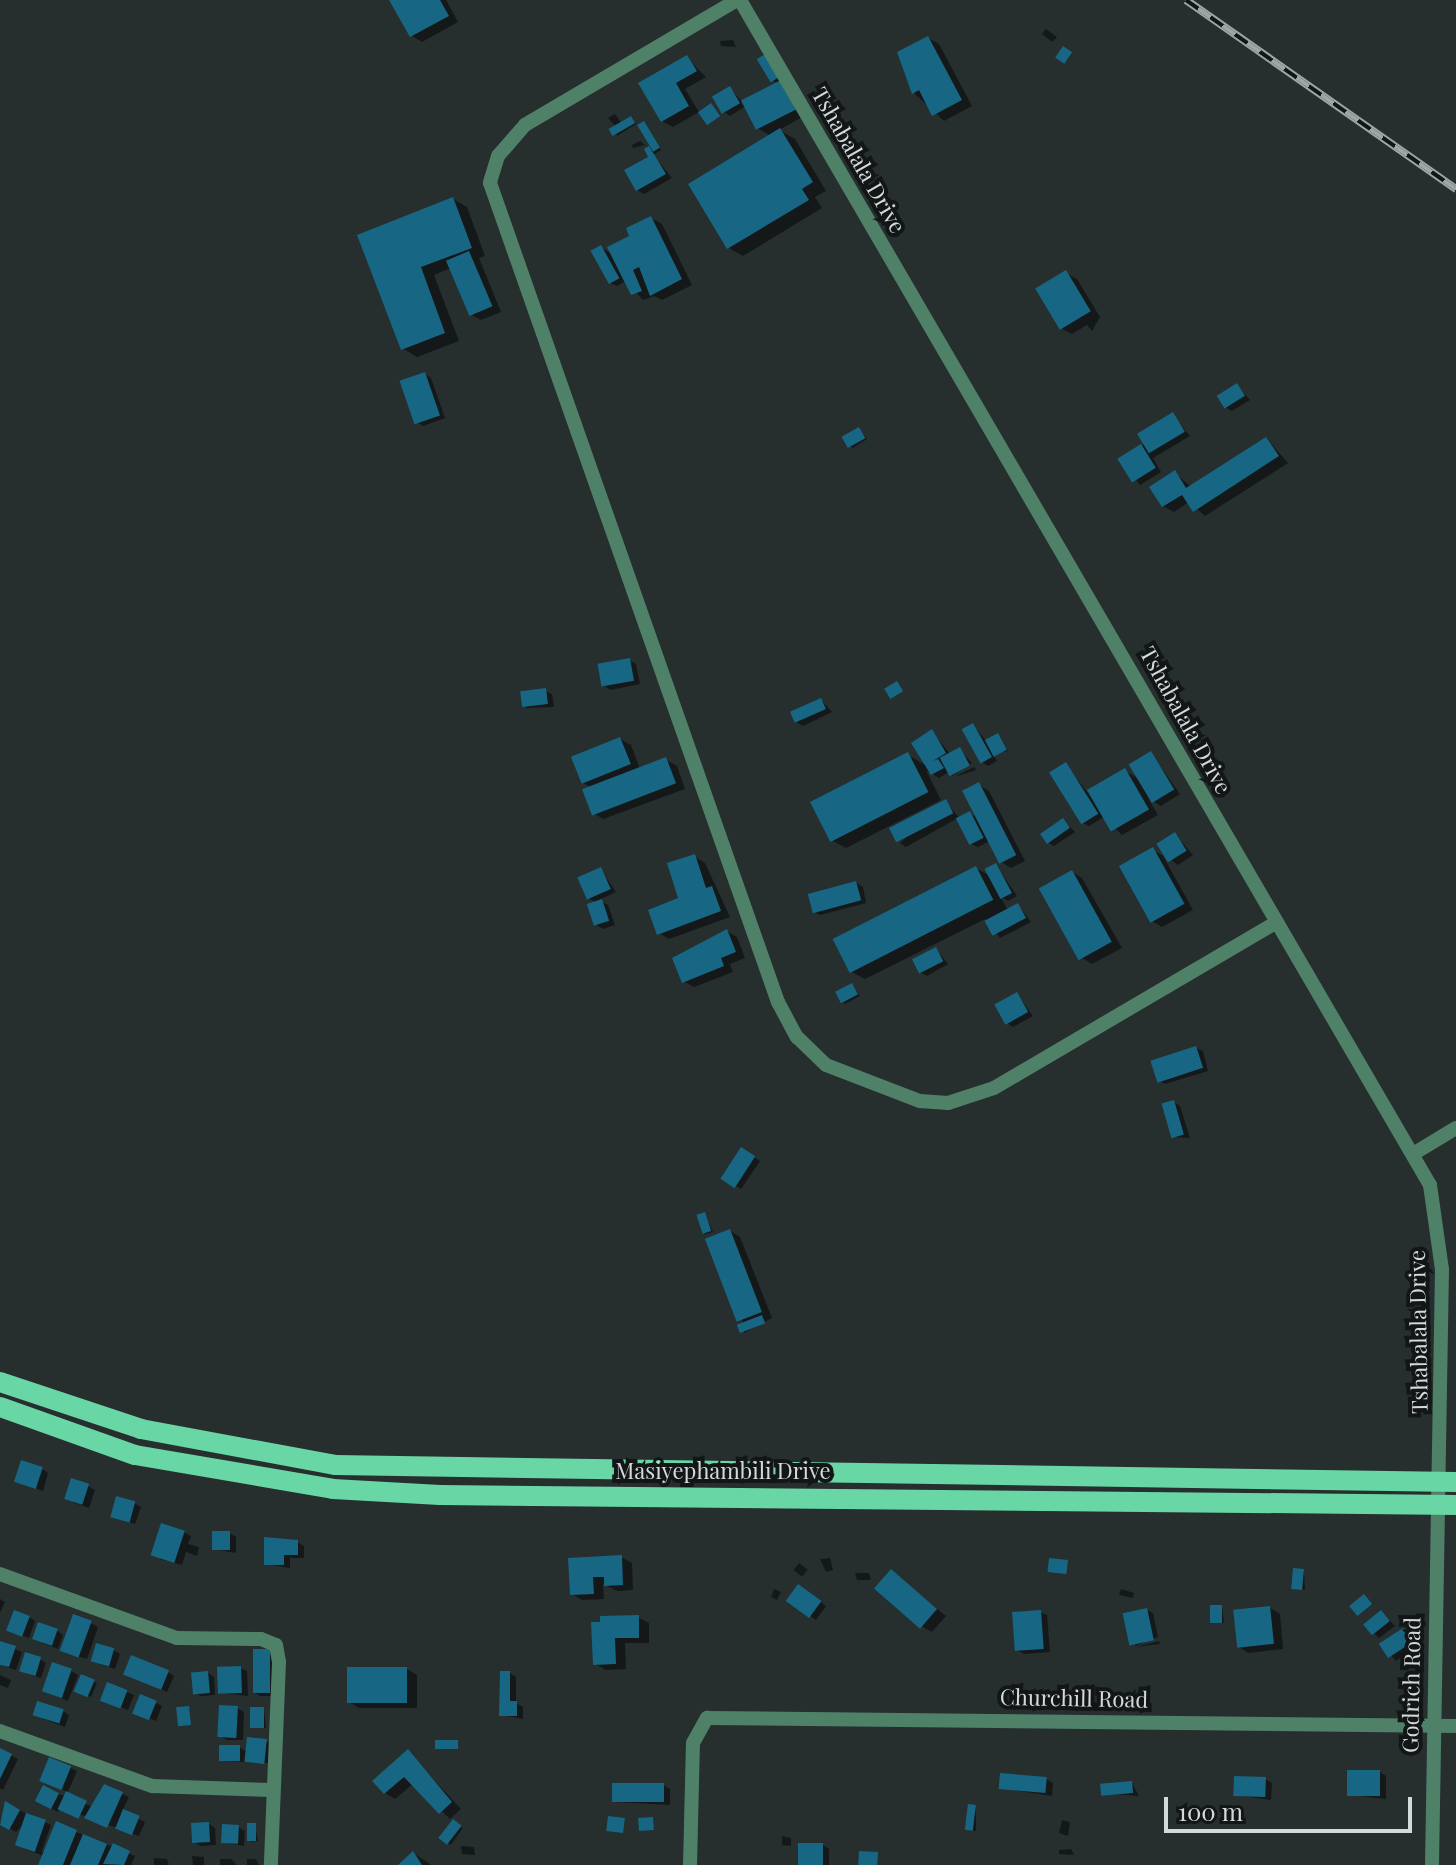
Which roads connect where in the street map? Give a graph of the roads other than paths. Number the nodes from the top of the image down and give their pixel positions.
1 (739, 0) edge
2 (1275, 923) junction
3 (1456, 1128) edge
4 (1413, 1154) junction
5 (0, 1382) edge
6 (0, 1407) edge
7 (1447, 1482) edge
8 (1446, 1505) edge
9 (0, 1574) edge
10 (1432, 1726) junction
11 (1456, 1726) edge
12 (0, 1731) edge
13 (272, 1790) junction
14 (271, 1865) edge
15 (690, 1865) edge
16 (1432, 1865) edge

1 - 2 street, Tshabalala Drive
1 - 2 street
2 - 4 street, Tshabalala Drive
3 - 4 street
4 - 7 street, Tshabalala Drive
5 - 7 main road, Masiyephambili Drive
6 - 8 main road, Masiyephambili Drive
7 - 8 street, Tshabalala Drive
8 - 10 street, Godrich Road
9 - 13 street
10 - 11 street, Churchill Road
10 - 15 street, Churchill Road
10 - 16 street, Godrich Road
12 - 13 street
13 - 14 street

